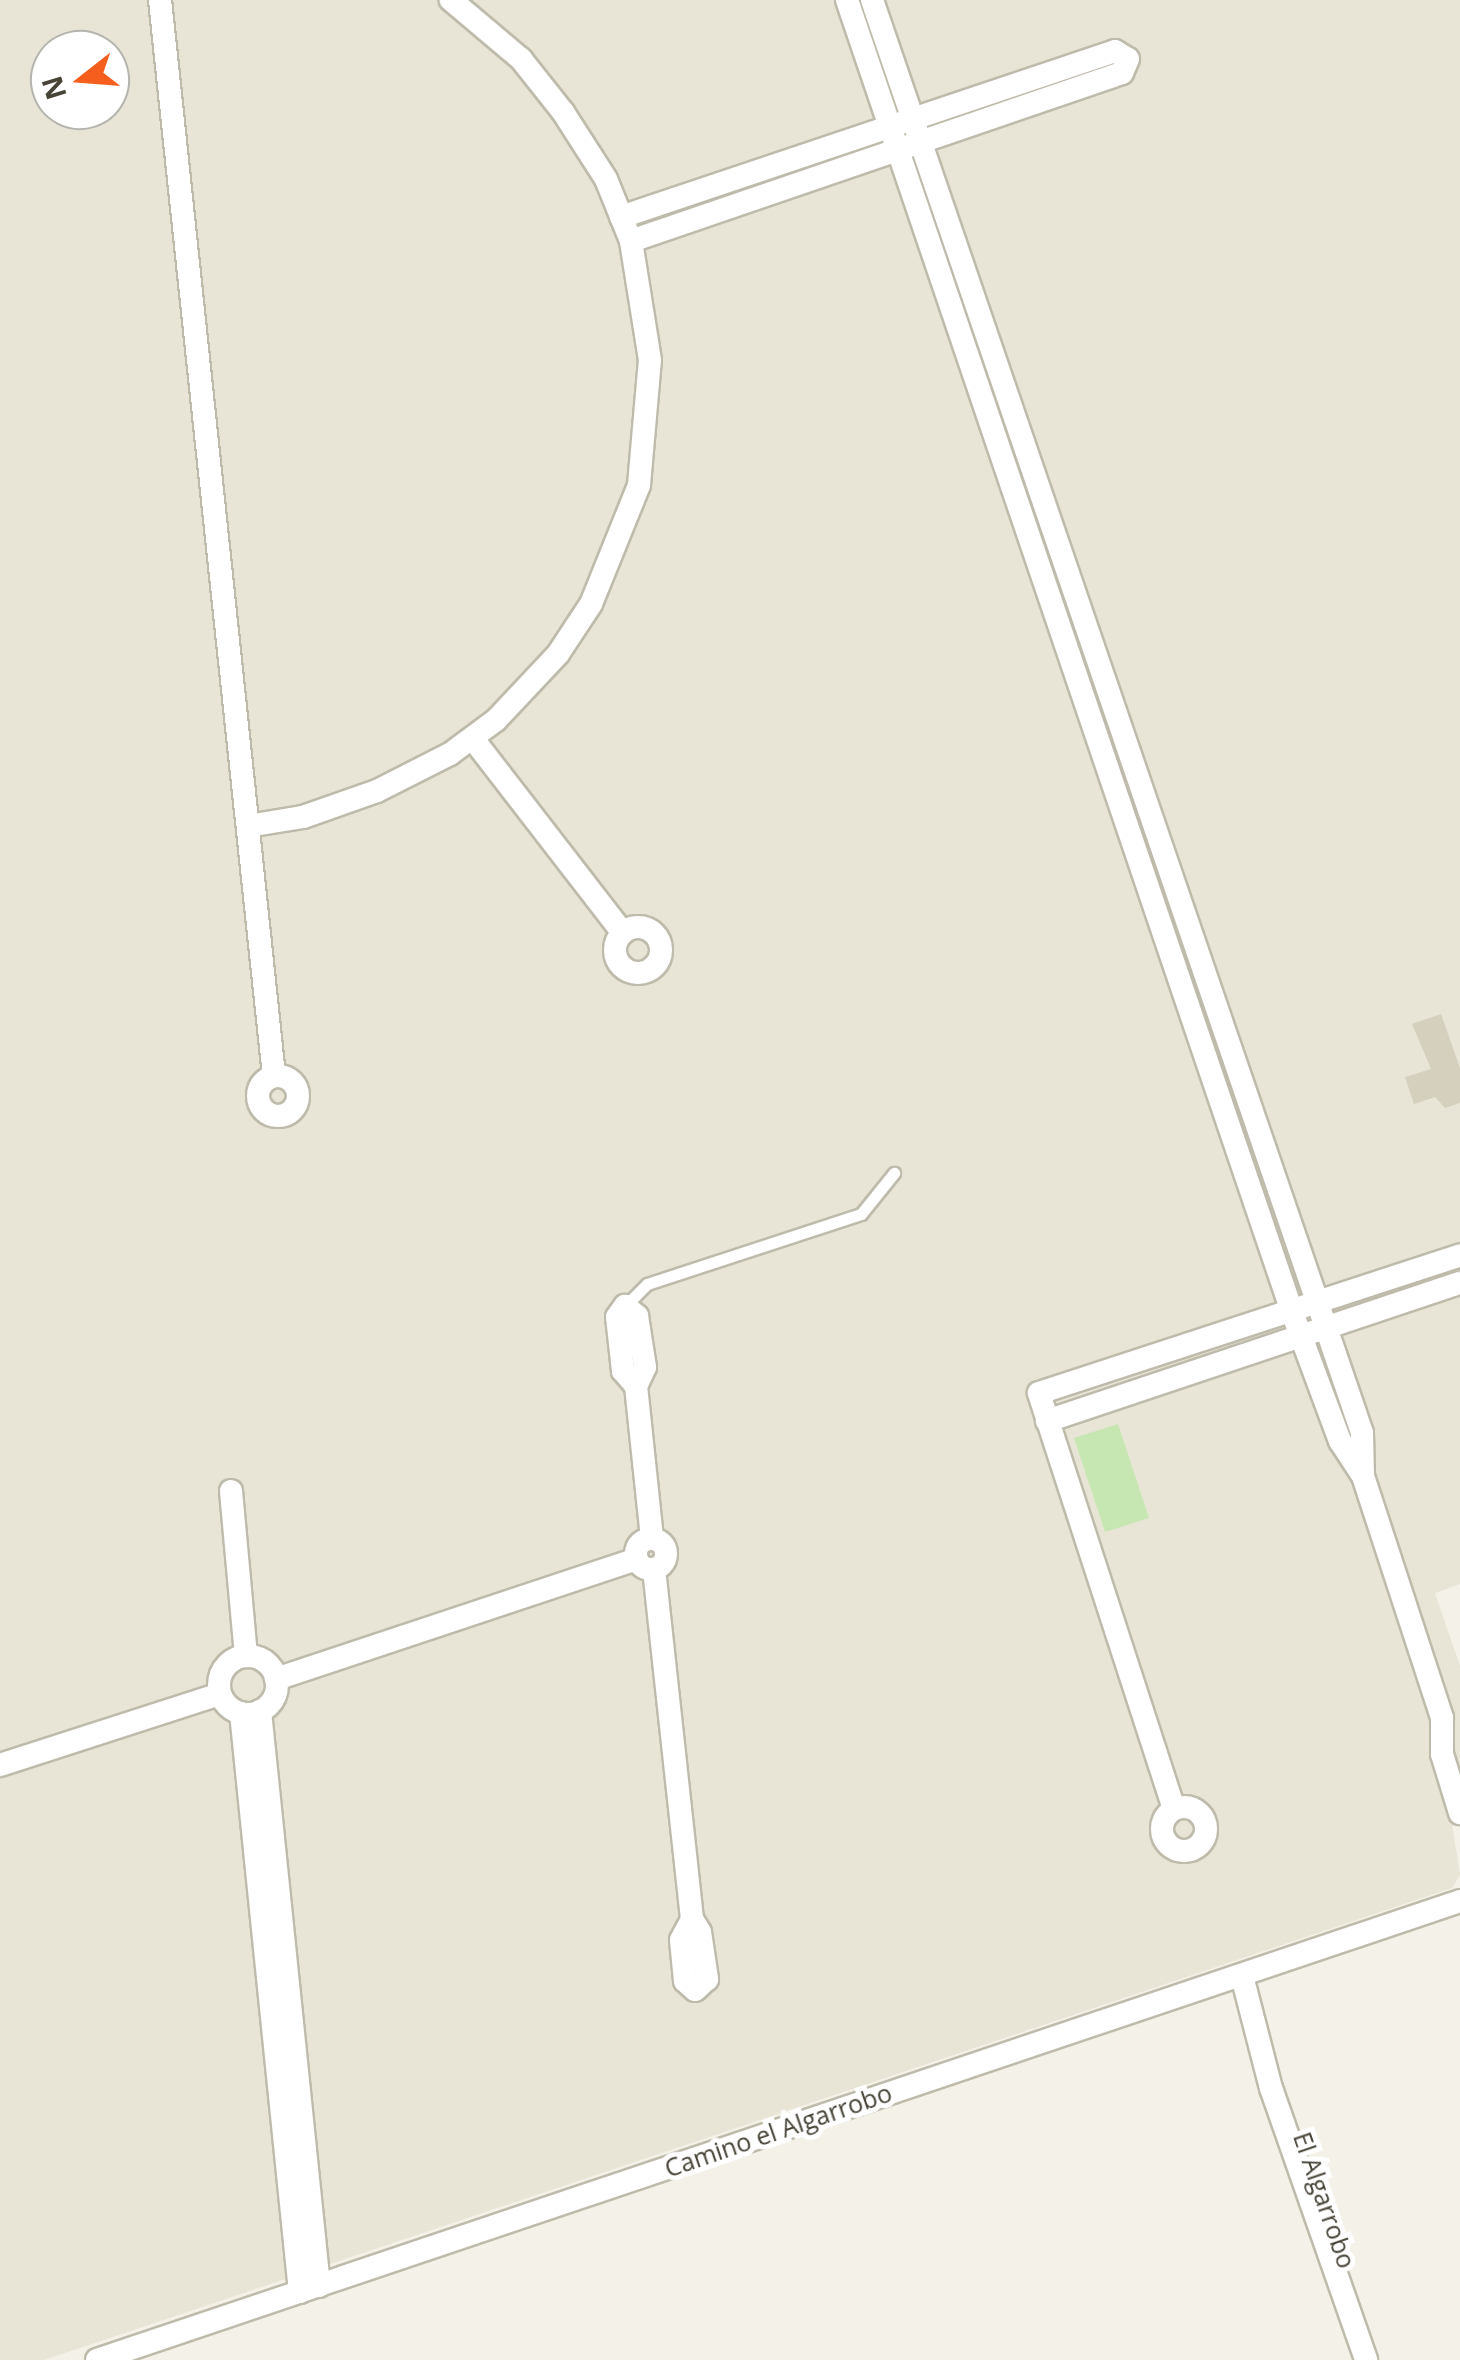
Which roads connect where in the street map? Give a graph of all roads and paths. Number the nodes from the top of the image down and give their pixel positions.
1 (160, 0) edge
2 (451, 0) edge
3 (846, 0) edge
4 (872, 0) edge
5 (913, 118) junction
6 (888, 126) junction
7 (921, 144) junction
8 (897, 152) junction
9 (622, 218) junction
10 (631, 242) junction
11 (473, 738) junction
12 (248, 826) junction
13 (623, 932) dead end
14 (274, 1076) dead end
15 (894, 1173) dead end
16 (1460, 1255) edge
17 (1460, 1283) edge
18 (1316, 1304) junction
19 (625, 1306) joint
20 (1292, 1312) junction
21 (1326, 1328) junction
22 (1300, 1336) junction
23 (1047, 1421) junction
24 (1363, 1476) junction
25 (231, 1491) dead end
26 (646, 1564) junction
27 (246, 1656) junction
28 (276, 1679) junction
29 (220, 1694) junction
30 (250, 1712) junction
31 (1442, 1718) junction
32 (1460, 1739) edge
33 (0, 1765) edge
34 (1174, 1809) dead end
35 (1460, 1813) edge
36 (1460, 1902) edge
37 (692, 1919) dead end
38 (1242, 1976) junction
39 (1264, 2042) junction
40 (310, 2289) junction
41 (97, 2360) edge
42 (1366, 2360) edge
43 (1380, 2360) edge

1 - 12 street
2 - 9 street
3 - 6 street
4 - 5 street
5 - 6 street
5 - 7 street
5 - 7 street
6 - 8 street
6 - 9 street
7 - 8 street
7 - 18 street
8 - 10 street
8 - 20 street
9 - 10 street
10 - 11 street
11 - 12 street
11 - 13 street
12 - 14 street
15 - 19 lane
16 - 18 street
17 - 21 street
18 - 20 street
18 - 21 street
19 - 26 street
20 - 22 street
20 - 23 street
21 - 22 street
21 - 24 street
22 - 23 street
22 - 24 street
23 - 34 street
24 - 31 street
25 - 27 street
26 - 28 street
26 - 37 street
27 - 28 street
27 - 29 street
28 - 30 street
29 - 30 street
29 - 33 street
30 - 40 street
31 - 32 street
31 - 35 street
36 - 38 street, Camino el Algarrobo
38 - 39 street, El Algarrobo
38 - 40 street, Camino el Algarrobo
39 - 42 street, El Algarrobo
39 - 43 street, El Algarrobo
40 - 41 street, Camino el Algarrobo

